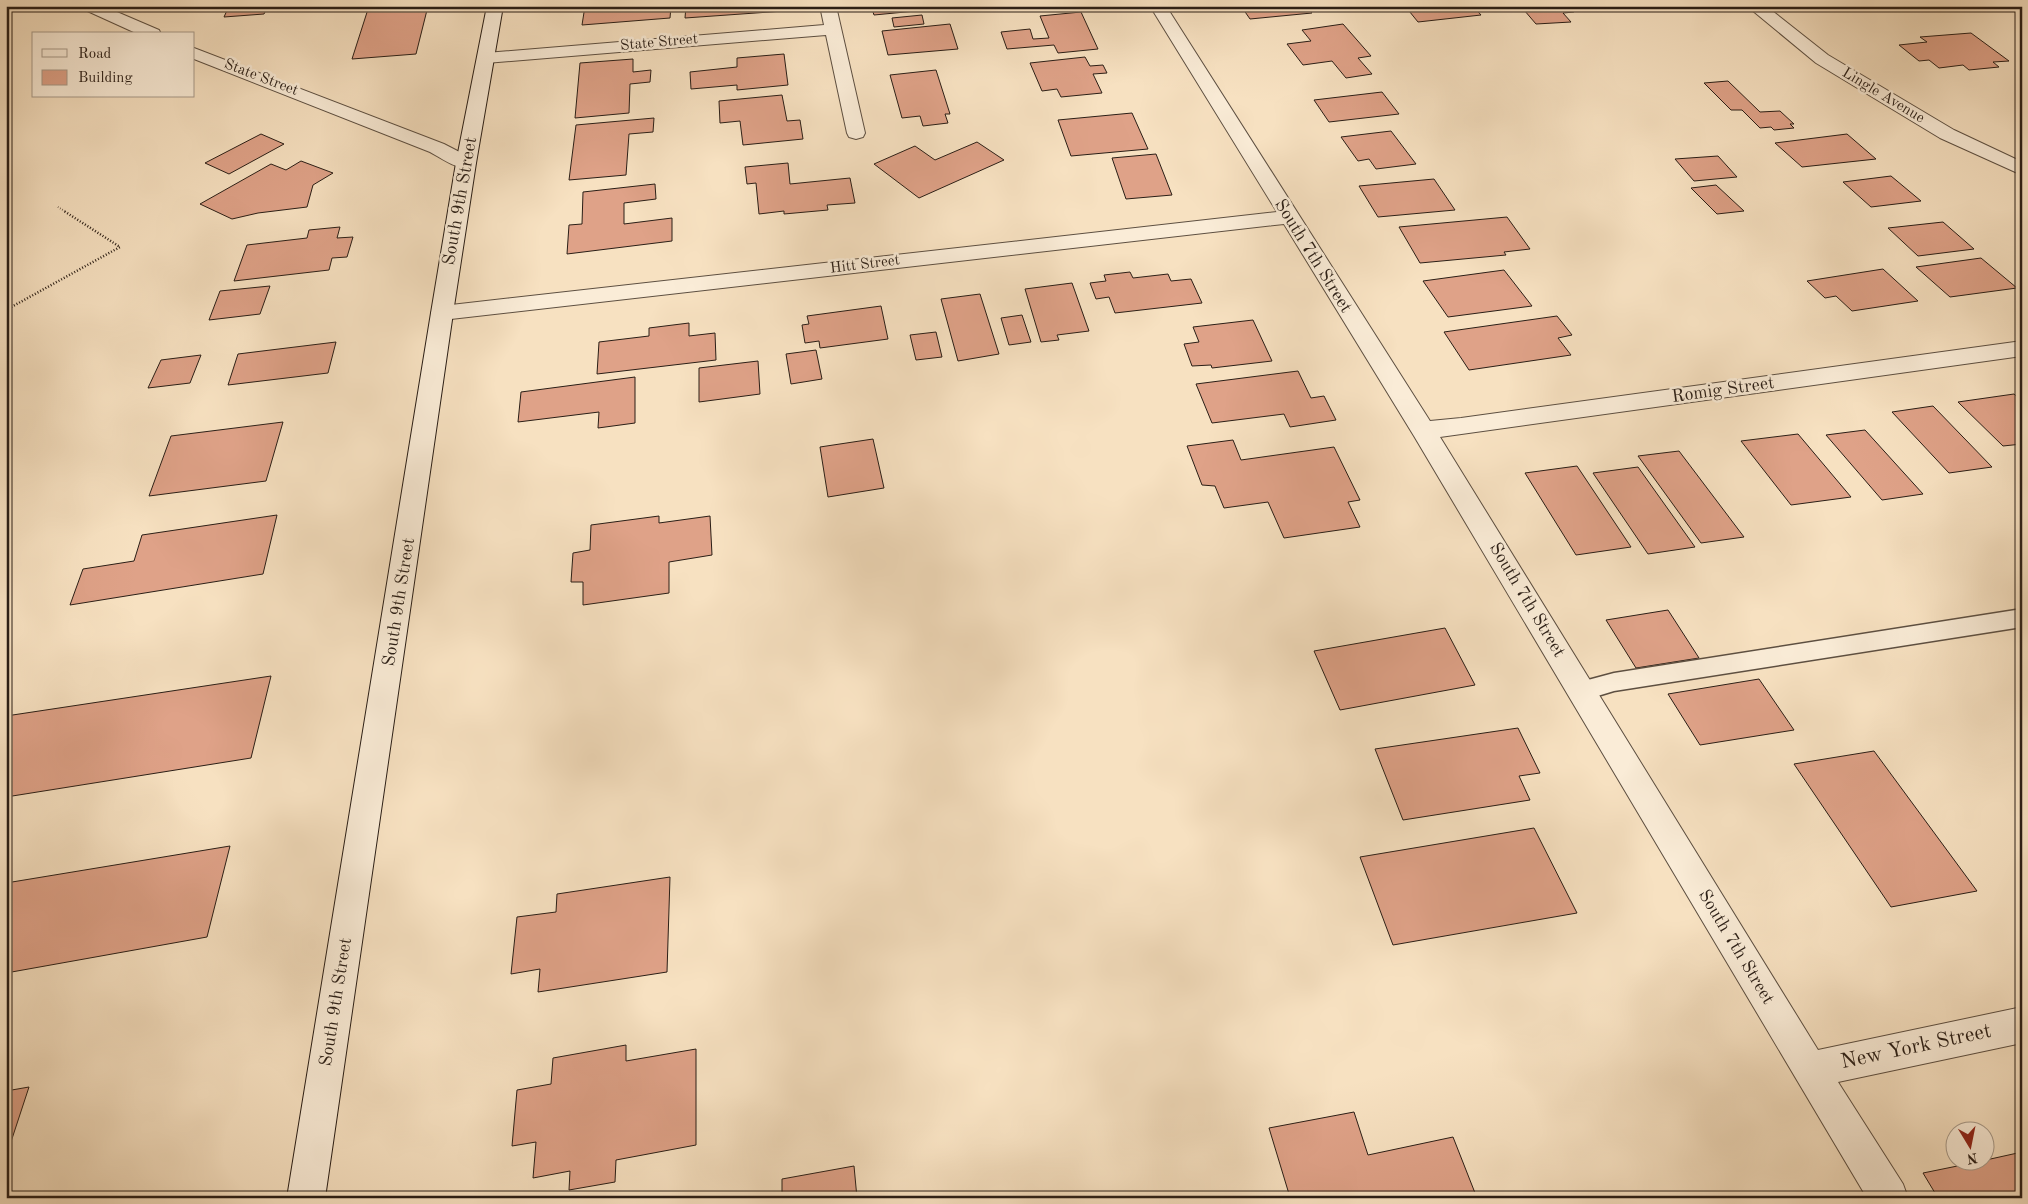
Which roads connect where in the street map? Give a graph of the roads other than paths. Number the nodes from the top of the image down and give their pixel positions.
1 (89, 6) edge
2 (495, 6) edge
3 (828, 6) edge
4 (1158, 6) edge
5 (1755, 6) edge
6 (833, 29) junction
7 (148, 32) edge
8 (195, 52) edge
9 (486, 58) junction
10 (856, 133) dead end
11 (466, 163) junction
12 (2022, 169) edge
13 (1289, 218) junction
14 (442, 314) junction
15 (2022, 348) edge
16 (1423, 430) junction
17 (2022, 618) edge
18 (1581, 690) junction
19 (2022, 1025) edge
20 (1810, 1070) junction
21 (306, 1198) edge
22 (1889, 1198) edge

1 - 7 street
2 - 9 street, South 9th Street
3 - 6 street
4 - 13 street, South 7th Street
5 - 12 street, Lingle Avenue
6 - 9 street, State Street
6 - 10 street
8 - 11 street, State Street
9 - 11 street, South 9th Street
11 - 14 street, South 9th Street
13 - 14 street, Hitt Street
13 - 16 street, South 7th Street
14 - 21 street, South 9th Street
15 - 16 street, Romig Street
16 - 18 street, South 7th Street
17 - 18 lane
18 - 20 street, South 7th Street
19 - 20 street, New York Street
20 - 22 street, South 7th Street

